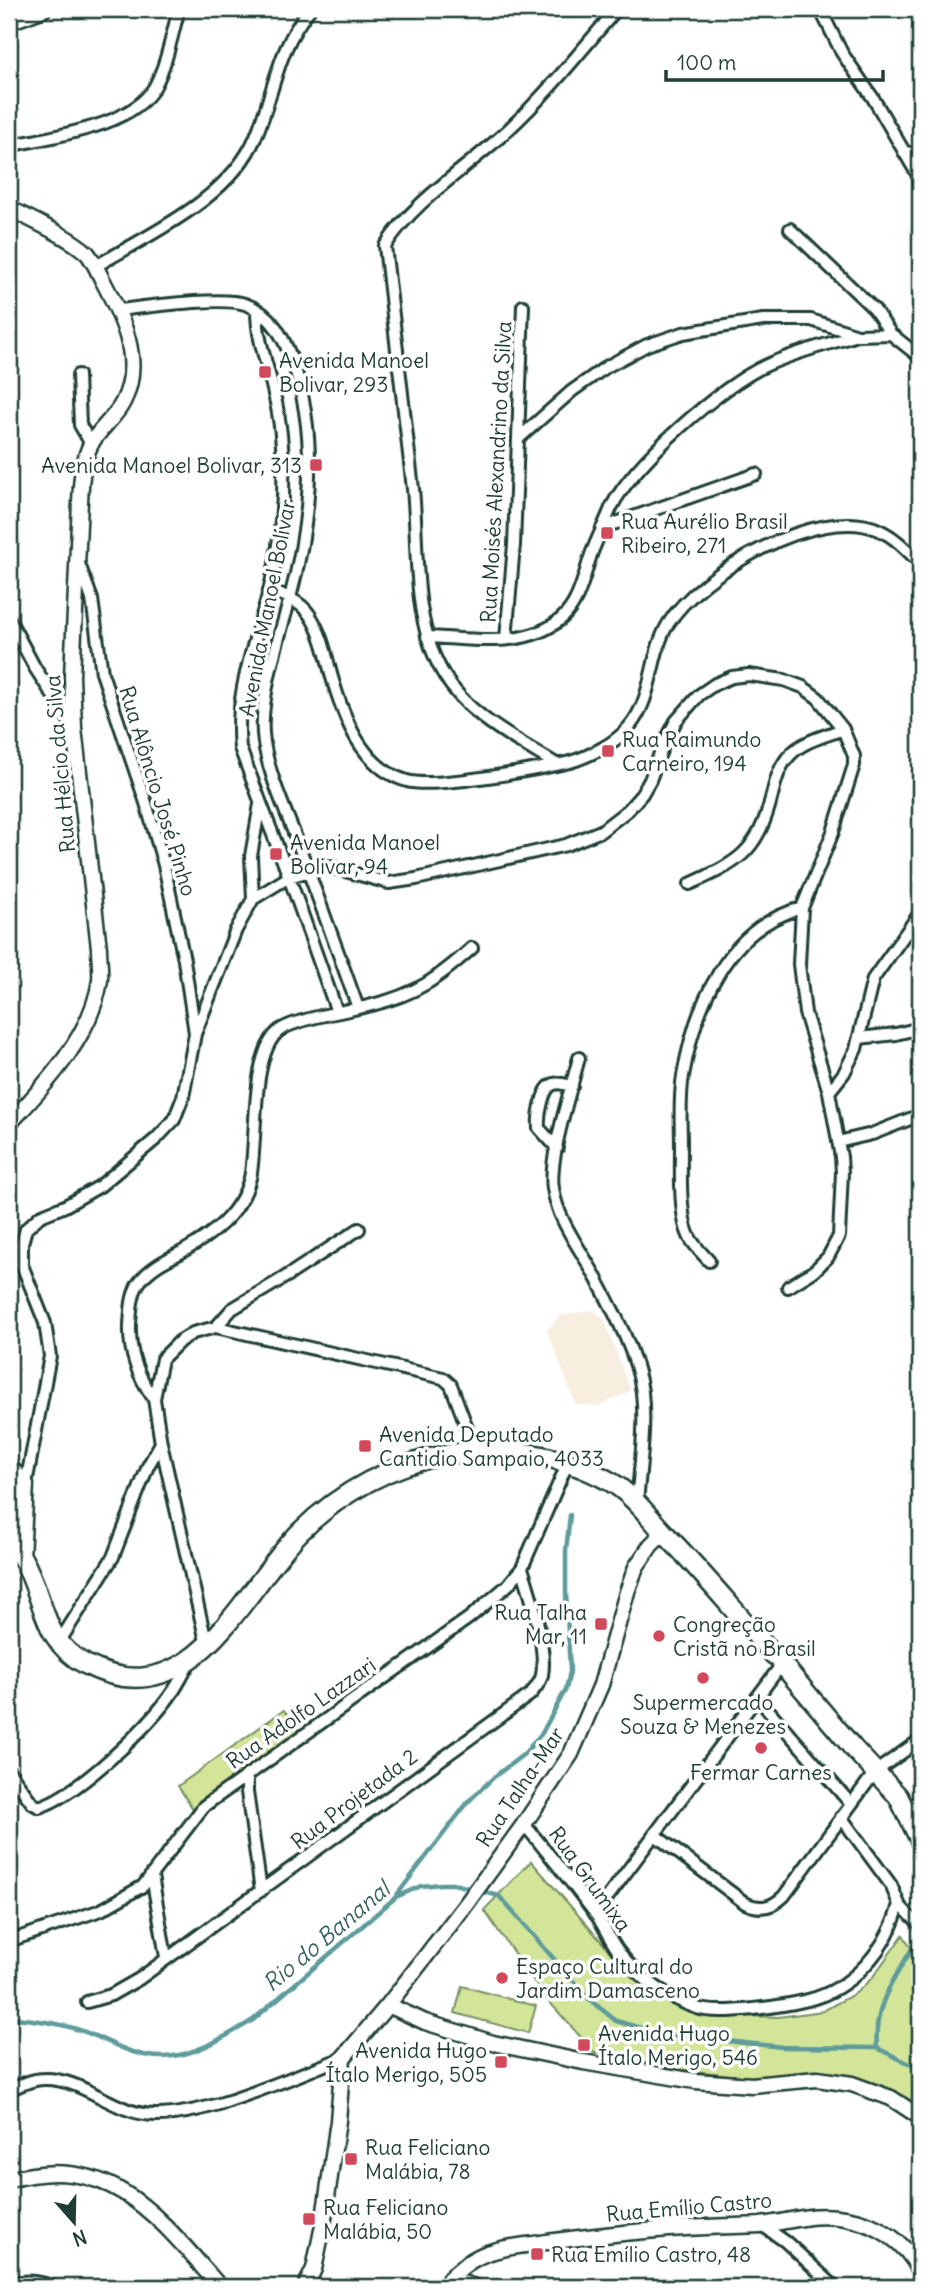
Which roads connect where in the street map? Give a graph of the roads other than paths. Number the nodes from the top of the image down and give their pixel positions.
1 (44, 9) edge
2 (179, 9) edge
3 (310, 9) edge
4 (617, 9) edge
5 (820, 9) edge
6 (9, 22) edge
7 (9, 146) edge
8 (904, 152) junction
9 (920, 154) edge
10 (920, 178) edge
11 (9, 208) edge
12 (790, 229) dead end
13 (96, 267) junction
14 (523, 306) dead end
15 (118, 310) junction
16 (257, 311) junction
17 (891, 334) junction
18 (858, 335) junction
19 (920, 356) edge
20 (78, 375) dead end
21 (518, 439) junction
22 (91, 444) junction
23 (756, 474) dead end
24 (602, 528) junction
25 (78, 562) junction
26 (920, 563) edge
27 (269, 590) junction
28 (290, 598) junction
29 (9, 619) edge
30 (427, 637) junction
31 (506, 639) junction
32 (74, 728) junction
33 (845, 734) junction
34 (555, 764) junction
35 (260, 804) junction
36 (308, 870) junction
37 (289, 877) junction
38 (690, 884) dead end
39 (253, 899) junction
40 (803, 908) junction
41 (920, 912) edge
42 (472, 948) dead end
43 (358, 1008) junction
44 (337, 1012) junction
45 (920, 1028) edge
46 (195, 1034) junction
47 (859, 1038) junction
48 (579, 1058) dead end
49 (572, 1086) junction
50 (829, 1092) junction
51 (920, 1115) edge
52 (9, 1124) edge
53 (838, 1142) junction
54 (557, 1148) junction
55 (359, 1229) dead end
56 (709, 1261) dead end
57 (788, 1287) dead end
58 (216, 1328) junction
59 (154, 1399) junction
60 (161, 1443) junction
61 (475, 1449) junction
62 (568, 1462) junction
63 (9, 1466) edge
64 (26, 1484) junction
65 (637, 1503) junction
66 (664, 1532) junction
67 (9, 1542) edge
68 (22, 1558) junction
69 (522, 1569) junction
70 (58, 1644) junction
71 (207, 1646) junction
72 (778, 1659) junction
73 (191, 1660) junction
74 (757, 1697) junction
75 (918, 1746) edge
76 (9, 1771) edge
77 (875, 1772) junction
78 (247, 1776) junction
79 (851, 1804) junction
80 (841, 1817) junction
81 (524, 1824) junction
82 (655, 1835) junction
83 (920, 1840) edge
84 (152, 1876) junction
85 (261, 1891) junction
86 (898, 1906) junction
87 (595, 1914) junction
88 (920, 1926) edge
89 (9, 1941) edge
90 (166, 1957) junction
91 (87, 2002) dead end
92 (388, 2005) junction
93 (343, 2058) junction
94 (9, 2090) edge
95 (920, 2117) edge
96 (9, 2179) edge
97 (762, 2225) junction
98 (920, 2271) edge
99 (447, 2283) edge
100 (9, 2284) edge
101 (54, 2287) edge
102 (220, 2287) edge
103 (305, 2287) edge
104 (475, 2287) edge
105 (835, 2287) edge

1 - 6 street
2 - 7 street
3 - 13 street
4 - 30 street
5 - 8 street
8 - 9 street
8 - 10 street
11 - 13 street, Rua Hélcio da Silva
12 - 17 street
13 - 15 street, Rua Hélcio da Silva
14 - 21 street, Rua Moisés Alexandrino da Silva
15 - 16 street
15 - 22 street, Rua Hélcio da Silva
16 - 27 street, Avenida Manoel Bolívar
16 - 28 street, Avenida Manoel Bolívar
17 - 18 street
17 - 19 street
18 - 21 street
18 - 24 street
20 - 22 street
21 - 31 street, Rua Moisés Alexandrino da Silva
22 - 25 street, Rua Hélcio da Silva
23 - 24 street
24 - 31 street
25 - 32 street, Rua Hélcio da Silva
25 - 46 street, Rua Alôncio José Pinho
26 - 34 street
27 - 28 street
27 - 35 street, Avenida Manoel Bolívar
28 - 34 street
28 - 36 street, Avenida Manoel Bolívar
29 - 32 street
30 - 31 street
30 - 34 street
32 - 52 street, Rua Hélcio da Silva
33 - 36 street
33 - 38 street
33 - 40 street
35 - 37 street, Avenida Manoel Bolívar
35 - 39 street
36 - 37 street
36 - 43 street, Avenida Manoel Bolívar
37 - 39 street
37 - 44 street, Avenida Manoel Bolívar
39 - 46 street
40 - 50 street
40 - 56 street
41 - 47 street
42 - 43 street
43 - 44 street
44 - 59 street
45 - 47 street
46 - 64 street
47 - 50 street
48 - 49 street
49 - 54 street
49 - 54 street
50 - 53 street
51 - 53 street
53 - 57 street
54 - 65 street
55 - 58 street
58 - 59 street
58 - 61 street
59 - 60 street
60 - 70 street
60 - 71 street
61 - 62 main road
61 - 71 main road
62 - 65 main road
62 - 69 street, Rua Adolfo Lazzari
63 - 64 street
64 - 68 street
65 - 66 main road
66 - 72 main road
66 - 81 street, Rua Talha-Mar
67 - 68 main road
68 - 70 main road
69 - 78 street, Rua Adolfo Lazzari
69 - 85 street, Rua Projetada 2
70 - 73 main road
71 - 73 main road
72 - 74 street
72 - 77 main road
73 - 76 street
74 - 79 street
74 - 82 street
75 - 77 street
77 - 79 street
77 - 83 main road
78 - 84 street, Rua Adolfo Lazzari
78 - 85 street
79 - 80 street
80 - 82 street
80 - 86 street
81 - 87 street, Rua Grumixa
81 - 92 street, Rua Talha-Mar
82 - 87 street
84 - 89 street, Rua Adolfo Lazzari
84 - 90 street
85 - 90 street, Rua Projetada 2
86 - 87 street, Rua Grumixa
86 - 88 street
90 - 91 street, Rua Projetada 2
92 - 93 street, Rua Talha-Mar
92 - 95 street
93 - 94 street
93 - 103 street
96 - 102 street
97 - 98 street, Rua Emílio Castro
97 - 99 street, Rua Emílio Castro
97 - 105 street
99 - 104 street
100 - 101 street

